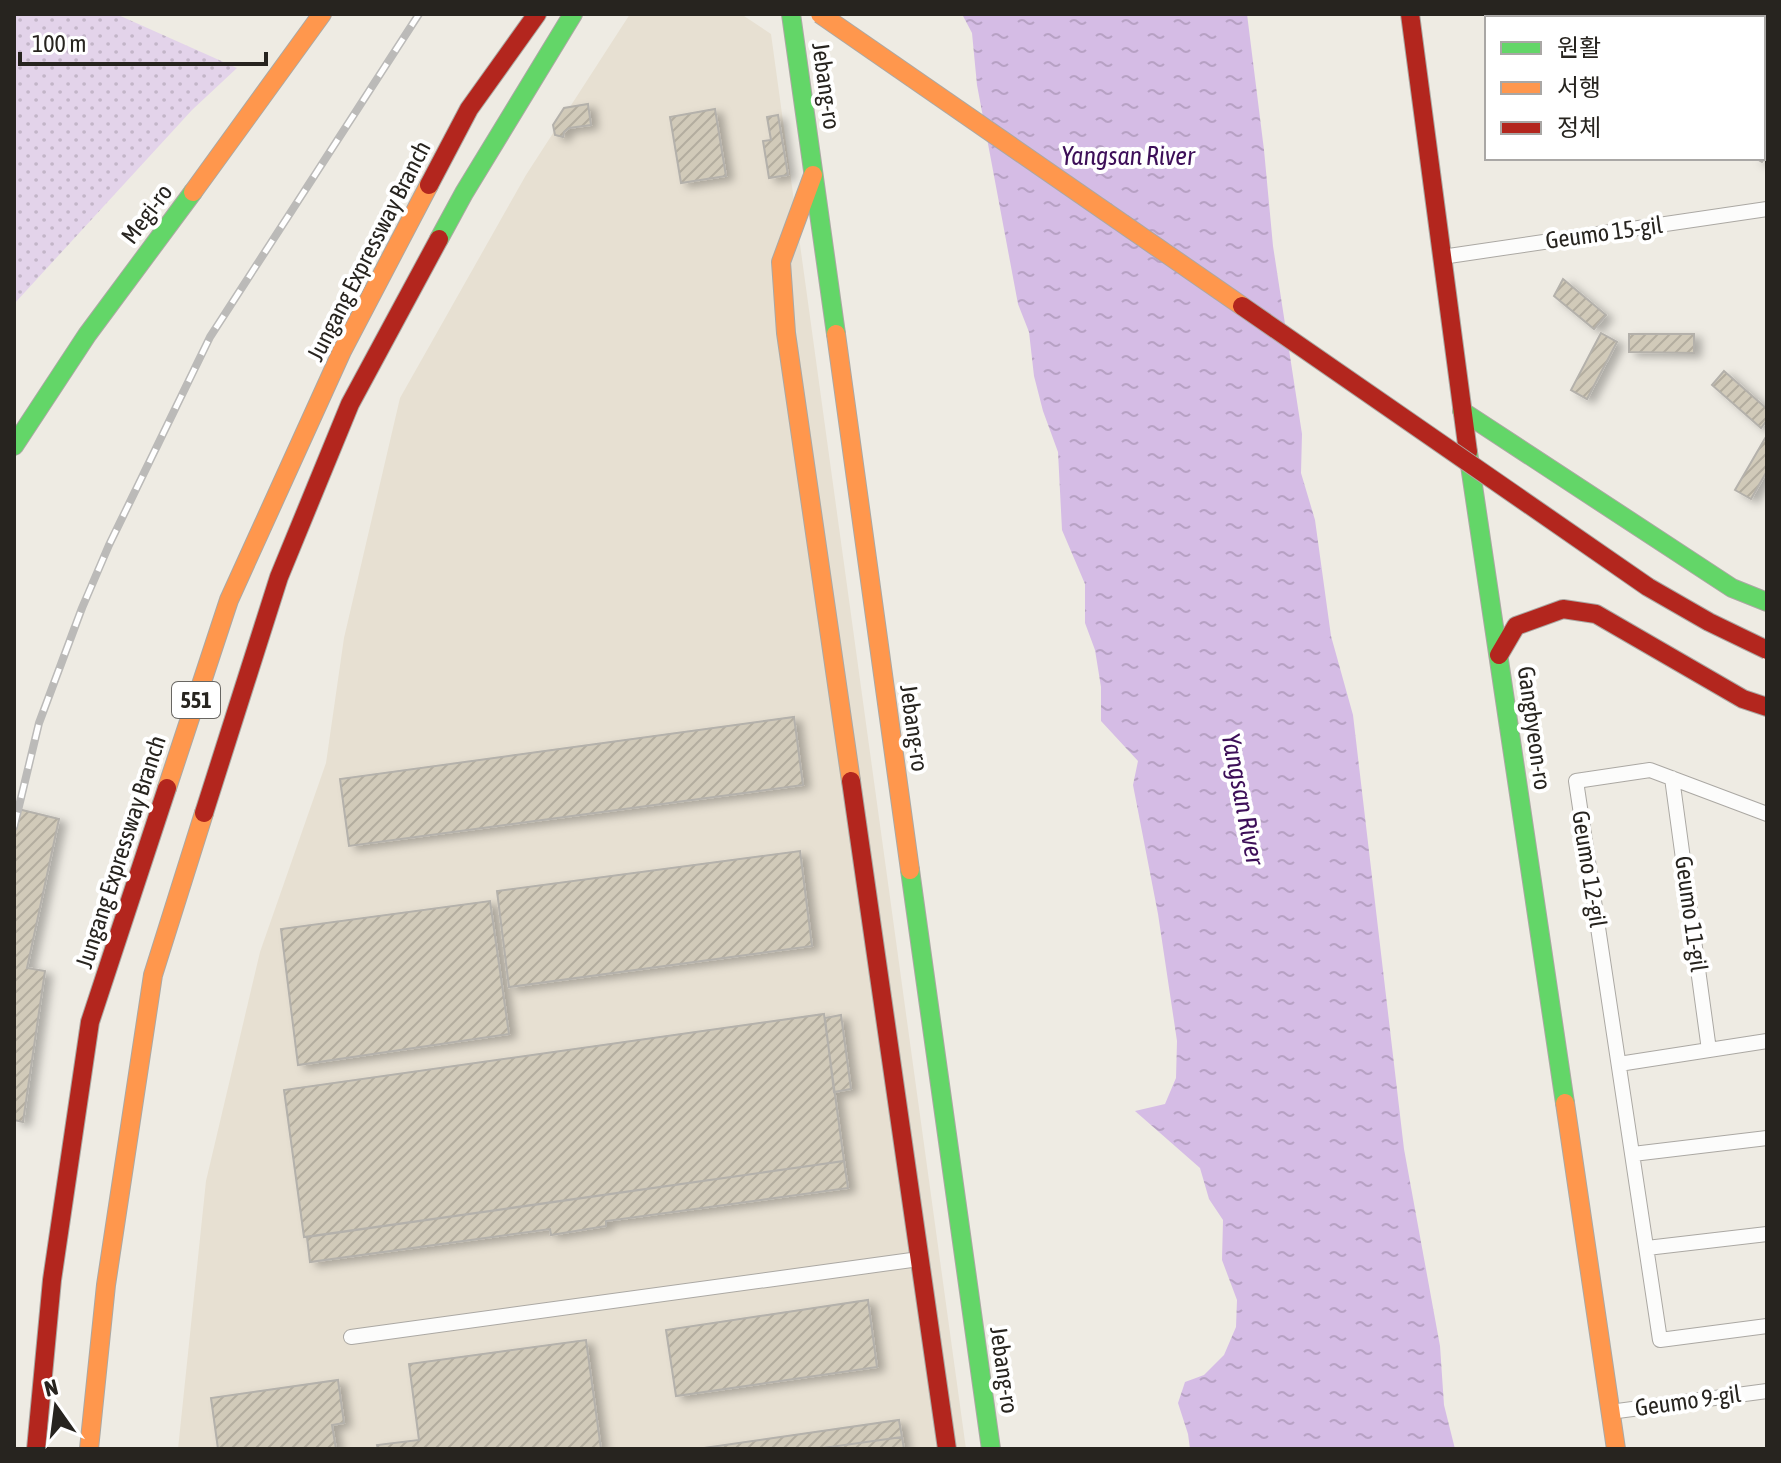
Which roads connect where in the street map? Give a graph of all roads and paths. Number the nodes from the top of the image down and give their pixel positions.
1 (322, 14) edge
2 (537, 14) edge
3 (573, 14) edge
4 (791, 14) edge
5 (820, 14) edge
6 (1410, 14) edge
7 (814, 171) junction
8 (1767, 209) edge
9 (1442, 257) junction
10 (1462, 411) junction
11 (14, 446) edge
12 (1767, 602) edge
13 (1767, 650) edge
14 (1499, 655) junction
15 (1767, 707) edge
16 (1672, 778) junction
17 (1767, 814) edge
18 (1767, 1041) edge
19 (1709, 1050) junction
20 (1619, 1064) junction
21 (1767, 1138) edge
22 (1633, 1154) junction
23 (1767, 1234) edge
24 (1647, 1248) junction
25 (919, 1259) junction
26 (1767, 1326) edge
27 (351, 1337) dead end
28 (1767, 1391) edge
29 (1610, 1412) junction
30 (36, 1449) edge
31 (89, 1449) edge
32 (947, 1449) edge
33 (991, 1449) edge
34 (1616, 1449) edge

1 - 11 main road, Megi-ro
2 - 30 main road, Jungang Expressway Branch / 551
3 - 31 main road, 551
4 - 7 main road, Jebang-ro
5 - 13 main road, bridge
6 - 9 main road, Gangbyeon-ro
7 - 25 main road
7 - 33 main road, Jebang-ro
8 - 9 street, Geumo 15-gil
9 - 10 main road, Gangbyeon-ro
10 - 12 main road
10 - 14 main road, Gangbyeon-ro
14 - 15 main road
14 - 29 main road, Gangbyeon-ro
16 - 17 street, Geumo 12-gil
16 - 19 street, Geumo 11-gil
16 - 20 street, Geumo 12-gil
18 - 19 street
19 - 20 street
20 - 22 street, Geumo 12-gil
21 - 22 street
22 - 24 street, Geumo 12-gil
23 - 24 street
24 - 26 street, Geumo 12-gil
25 - 27 street
25 - 32 main road
28 - 29 street, Geumo 9-gil
29 - 34 main road, Gangbyeon-ro

